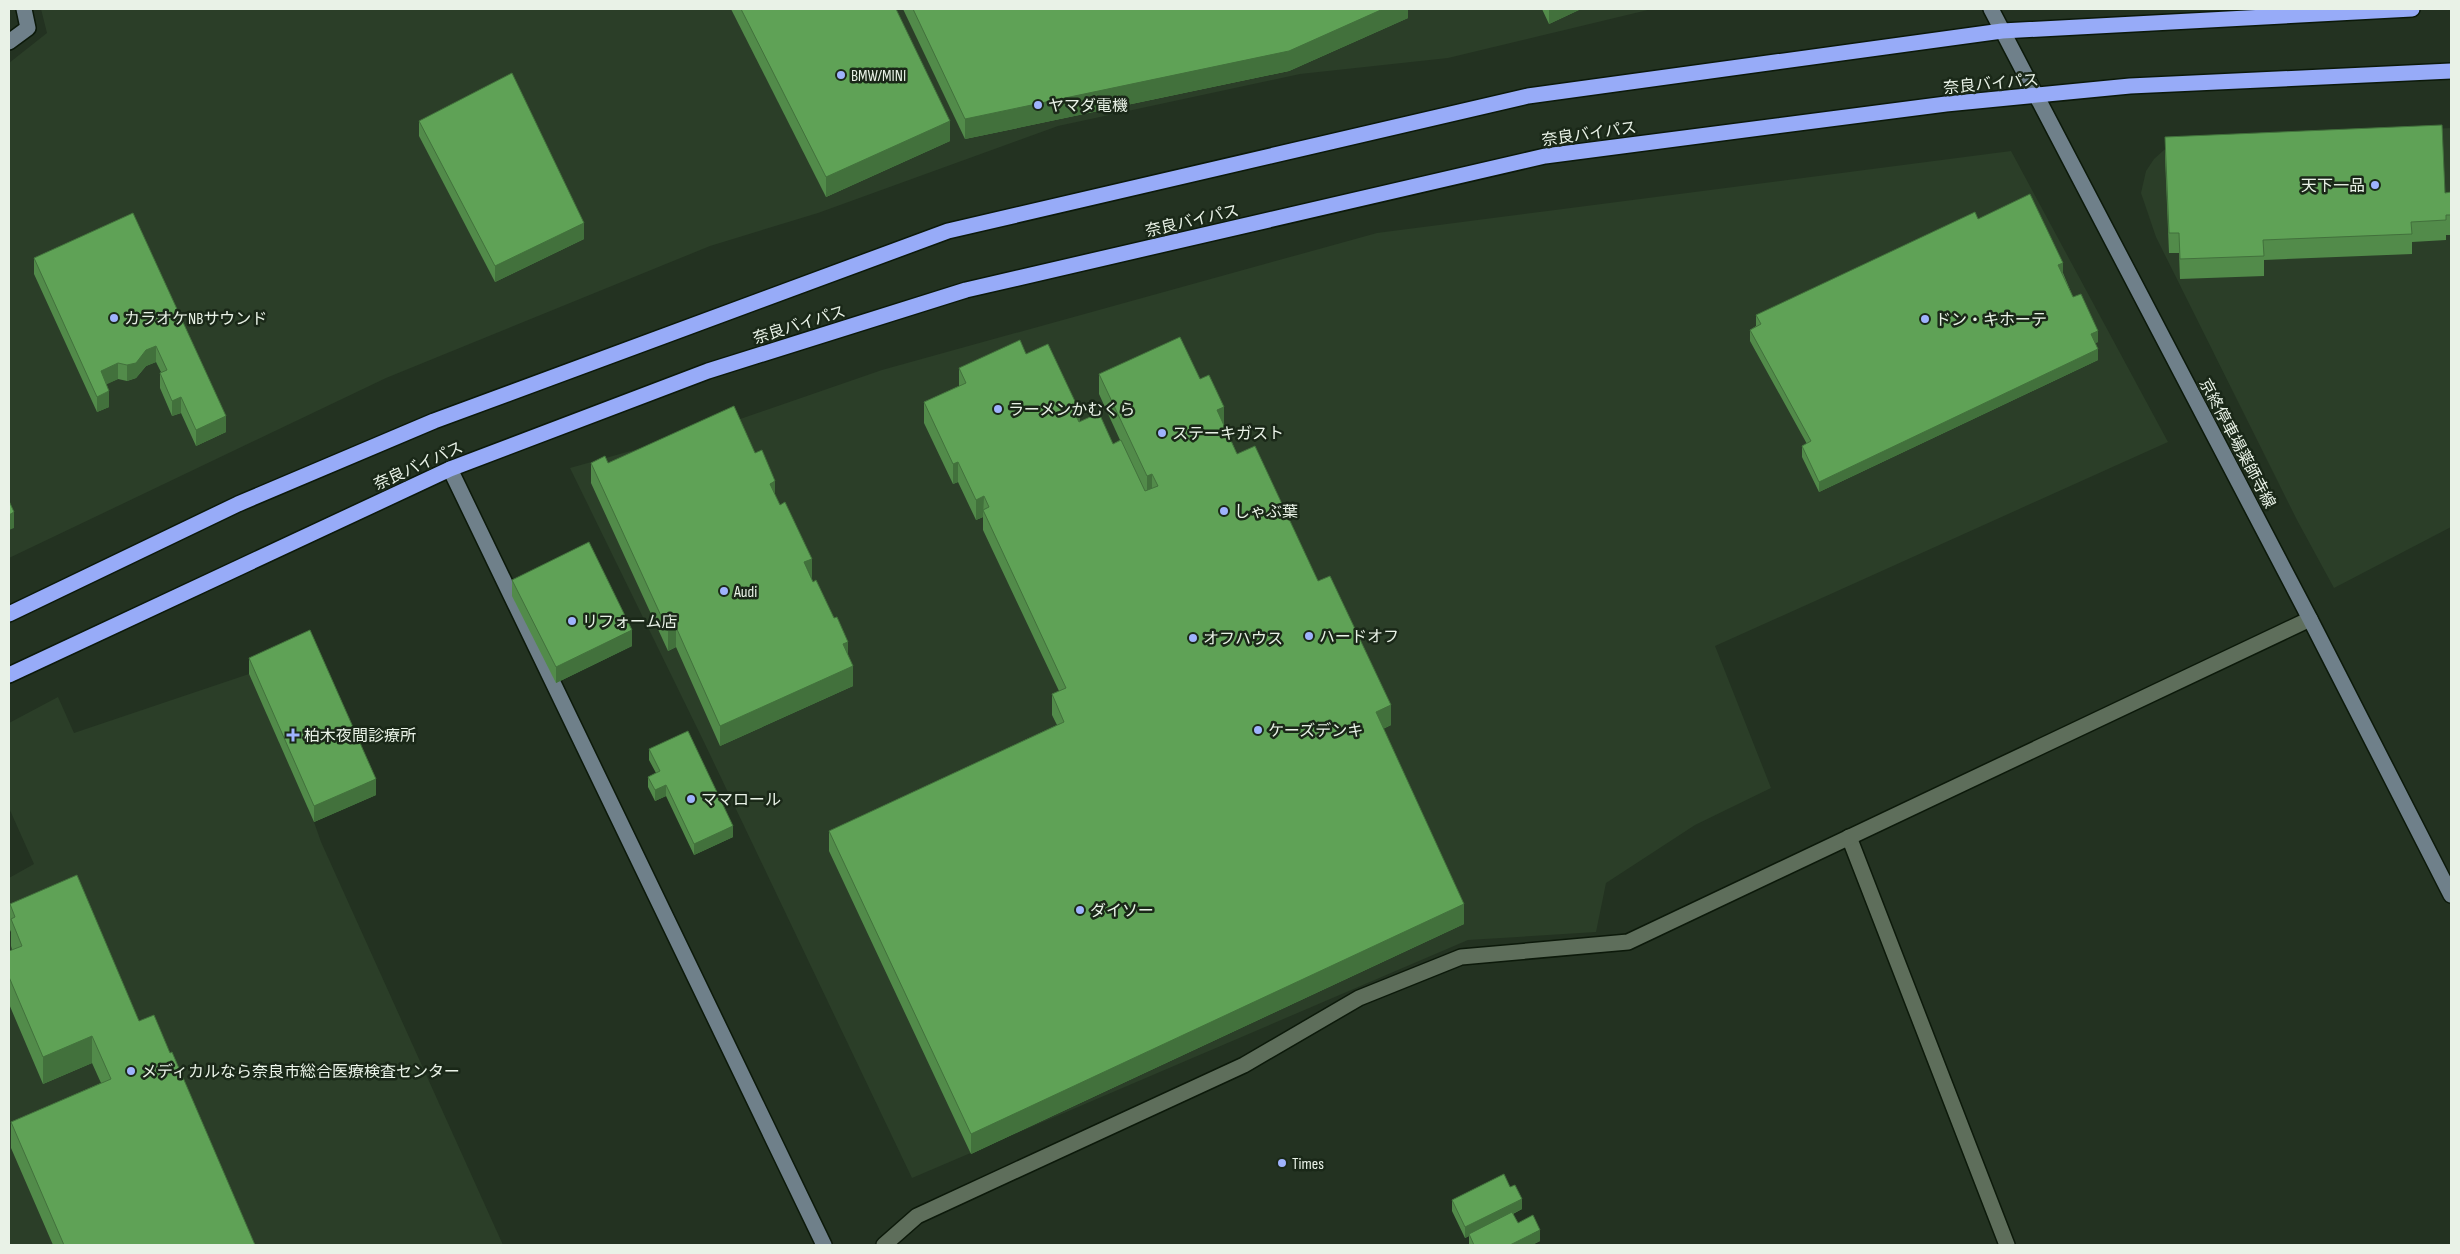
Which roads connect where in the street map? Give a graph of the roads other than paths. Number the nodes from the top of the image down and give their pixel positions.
1 (24, 9) edge
2 (1991, 9) edge
3 (2412, 9) edge
4 (2002, 31) junction
5 (9, 42) edge
6 (2451, 71) edge
7 (2035, 96) junction
8 (450, 469) junction
9 (9, 614) edge
10 (2310, 619) junction
11 (9, 675) edge
12 (1849, 837) junction
13 (2451, 895) edge
14 (824, 1245) edge
15 (884, 1245) edge
16 (2007, 1245) edge

1 - 5 main road
2 - 4 main road, 京終停車場薬師寺線
3 - 4 highway, 奈良バイパス
4 - 7 main road, 京終停車場薬師寺線
4 - 9 highway, 奈良バイパス
6 - 7 highway, 奈良バイパス
7 - 8 highway, 奈良バイパス
7 - 10 main road, 京終停車場薬師寺線
8 - 11 highway, 奈良バイパス
8 - 14 main road
10 - 12 street
10 - 13 main road, 京終停車場薬師寺線
12 - 15 street
12 - 16 street

